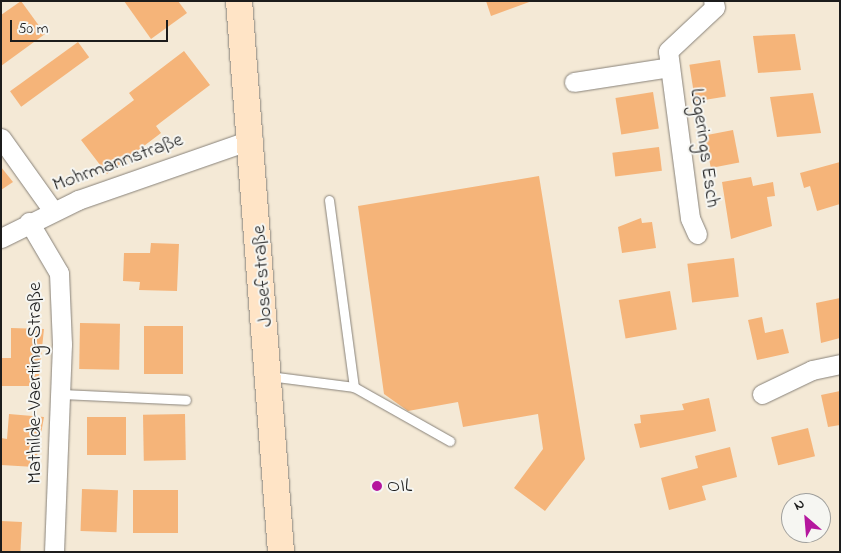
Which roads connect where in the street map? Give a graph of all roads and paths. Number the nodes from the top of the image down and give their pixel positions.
1 (239, 1) edge
2 (713, 1) edge
3 (670, 67) junction
4 (574, 82) dead end
5 (1, 138) edge
6 (253, 139) junction
7 (328, 200) dead end
8 (53, 211) junction
9 (29, 222) junction
10 (697, 234) dead end
11 (1, 238) edge
12 (840, 364) edge
13 (269, 376) junction
14 (354, 387) junction
15 (61, 394) junction
16 (762, 394) dead end
17 (186, 400) dead end
18 (450, 442) dead end
19 (54, 552) edge
20 (282, 552) edge

1 - 6 street, Josefstraße
2 - 3 street, Lögerings Esch
3 - 4 street, Lögerings Esch
3 - 10 street, Lögerings Esch
5 - 8 street
6 - 8 street, Mohrmannstraße
6 - 13 street, Josefstraße
7 - 14 lane
8 - 9 street, Mohrmannstraße
9 - 11 street, Mohrmannstraße
9 - 15 street, Mathilde-Vaerting-Straße
12 - 16 street
13 - 14 lane
13 - 20 street, Josefstraße
14 - 18 lane
15 - 17 lane
15 - 19 street, Mathilde-Vaerting-Straße

